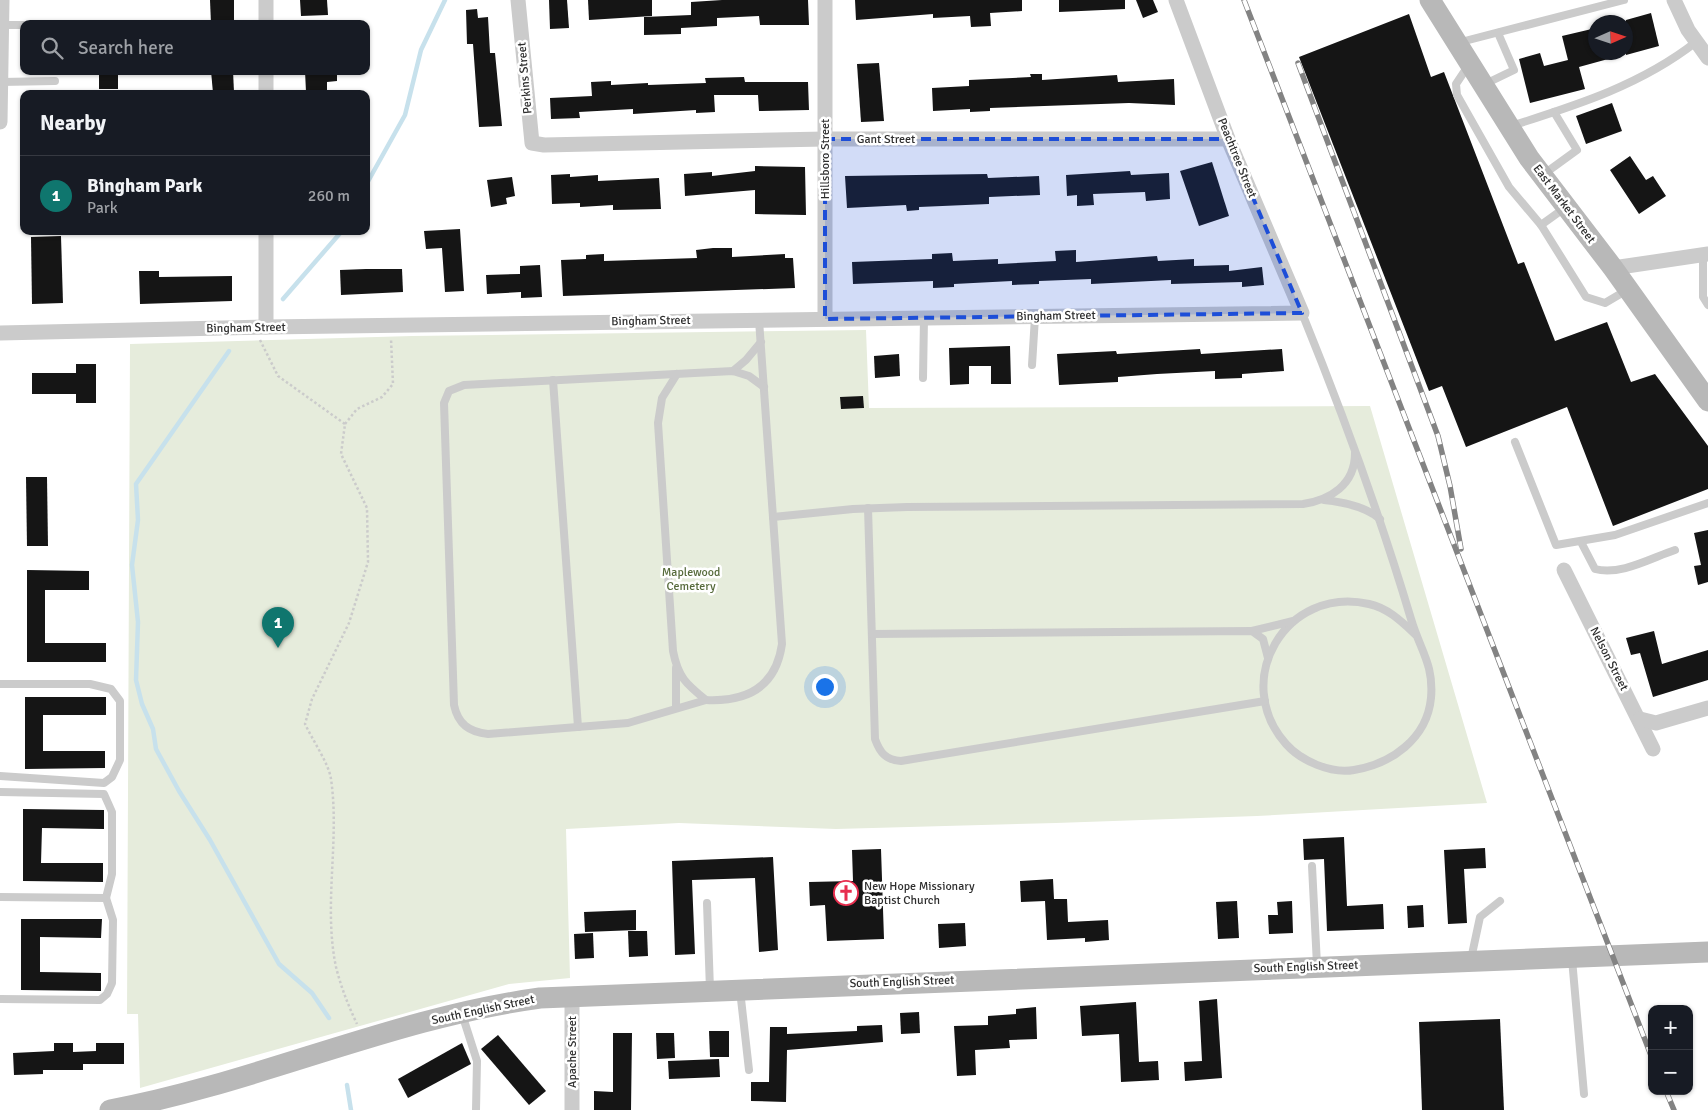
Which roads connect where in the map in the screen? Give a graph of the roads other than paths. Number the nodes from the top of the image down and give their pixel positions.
1 (2, 0) edge
2 (266, 0) edge
3 (518, 0) edge
4 (825, 0) edge
5 (1176, 0) edge
6 (1430, 0) edge
7 (1624, 0) edge
8 (1674, 0) edge
9 (266, 20) edge
10 (1, 25) edge
11 (20, 25) edge
12 (1498, 33) junction
13 (1696, 42) junction
14 (1456, 43) junction
15 (1708, 58) edge
16 (1469, 64) junction
17 (266, 75) edge
18 (55, 81) dead end
19 (1, 82) edge
20 (1482, 85) junction
21 (266, 90) edge
22 (1554, 112) junction
23 (0, 122) edge
24 (1509, 127) junction
25 (825, 139) junction
26 (1228, 139) junction
27 (544, 145) joint
28 (1542, 176) junction
29 (1566, 207) junction
30 (1541, 225) junction
31 (266, 235) edge
32 (1706, 254) edge
33 (1613, 268) junction
34 (1628, 290) junction
35 (1708, 305) edge
36 (1302, 314) junction
37 (1034, 317) junction
38 (924, 318) junction
39 (825, 319) junction
40 (759, 320) junction
41 (260, 327) junction
42 (0, 333) edge
43 (761, 342) junction
44 (1032, 365) dead end
45 (733, 371) junction
46 (677, 374) junction
47 (924, 378) dead end
48 (553, 380) junction
49 (764, 387) junction
50 (1708, 401) edge
51 (1515, 442) dead end
52 (1355, 449) junction
53 (1324, 500) junction
54 (1708, 503) edge
55 (868, 508) junction
56 (773, 517) junction
57 (1381, 521) junction
58 (1580, 542) junction
59 (1675, 550) dead end
60 (1564, 570) dead end
61 (1292, 621) junction
62 (1252, 631) junction
63 (872, 634) junction
64 (1416, 635) junction
65 (1268, 658) junction
66 (676, 666) junction
67 (0, 684) edge
68 (706, 700) junction
69 (1265, 702) junction
70 (676, 708) junction
71 (1708, 708) edge
72 (1640, 720) junction
73 (578, 727) junction
74 (1653, 749) dead end
75 (0, 776) edge
76 (104, 783) junction
77 (0, 792) edge
78 (104, 794) junction
79 (1312, 866) dead end
80 (0, 897) edge
81 (106, 898) junction
82 (1500, 901) dead end
83 (707, 903) dead end
84 (1708, 952) edge
85 (1572, 958) junction
86 (1470, 961) junction
87 (1317, 967) junction
88 (740, 988) junction
89 (710, 990) junction
90 (572, 995) junction
91 (0, 999) edge
92 (461, 1012) junction
93 (749, 1070) dead end
94 (1584, 1094) dead end
95 (110, 1110) edge
96 (476, 1110) edge
97 (572, 1110) edge

1 - 10 street
2 - 9 street
3 - 27 street, Perkins Street
4 - 25 street, Hillsboro Street
5 - 26 street, Peachtree Street
6 - 14 street, East Market Street
7 - 12 lane
8 - 13 street
10 - 11 lane
10 - 19 street
12 - 14 lane
12 - 20 lane
13 - 15 street
13 - 22 lane
14 - 16 street, East Market Street
16 - 20 street, East Market Street
16 - 30 lane
17 - 21 street
18 - 19 lane
19 - 23 street
20 - 24 street, East Market Street
22 - 24 lane
22 - 28 lane
24 - 28 street, East Market Street
25 - 26 street, Gant Street
25 - 27 street, Gant Street
25 - 39 street, Hillsboro Street
26 - 36 street, Peachtree Street
28 - 29 street, East Market Street
29 - 30 lane
29 - 33 street, East Market Street
30 - 34 lane
31 - 41 street
32 - 33 street
32 - 35 lane
33 - 34 street, East Market Street
34 - 50 street, East Market Street
36 - 37 street, Bingham Street
36 - 52 lane
37 - 38 street, Bingham Street
37 - 44 lane
38 - 39 street, Bingham Street
38 - 47 lane
39 - 40 street, Bingham Street
40 - 41 street, Bingham Street
40 - 43 lane
41 - 42 street, Bingham Street
43 - 45 lane
43 - 49 lane
45 - 46 lane
45 - 49 lane
46 - 48 lane
46 - 66 lane
48 - 73 lane
48 - 73 lane
49 - 56 lane
51 - 58 lane
52 - 53 lane
52 - 57 lane
53 - 55 lane
53 - 57 lane
54 - 58 lane
55 - 56 lane
55 - 63 lane
56 - 68 lane
57 - 64 lane
58 - 59 lane
60 - 72 street, Nelson Street
61 - 62 lane
61 - 64 lane
61 - 65 lane
62 - 63 lane
62 - 65 lane
63 - 69 lane
64 - 69 lane
65 - 69 lane
66 - 68 lane
66 - 70 lane
67 - 76 lane
68 - 70 lane
70 - 73 lane
71 - 72 street
72 - 74 street, Nelson Street
75 - 76 lane
76 - 78 lane
77 - 78 lane
78 - 81 lane
79 - 87 lane
80 - 81 lane
81 - 91 lane
82 - 86 lane
83 - 89 lane
84 - 85 street, South English Street
85 - 86 street, South English Street
85 - 94 lane
86 - 87 street, South English Street
87 - 88 street, South English Street
88 - 89 street, South English Street
88 - 93 lane
89 - 90 street, South English Street
90 - 92 street, South English Street
90 - 97 street, Apache Street
92 - 95 street, South English Street
92 - 96 lane

